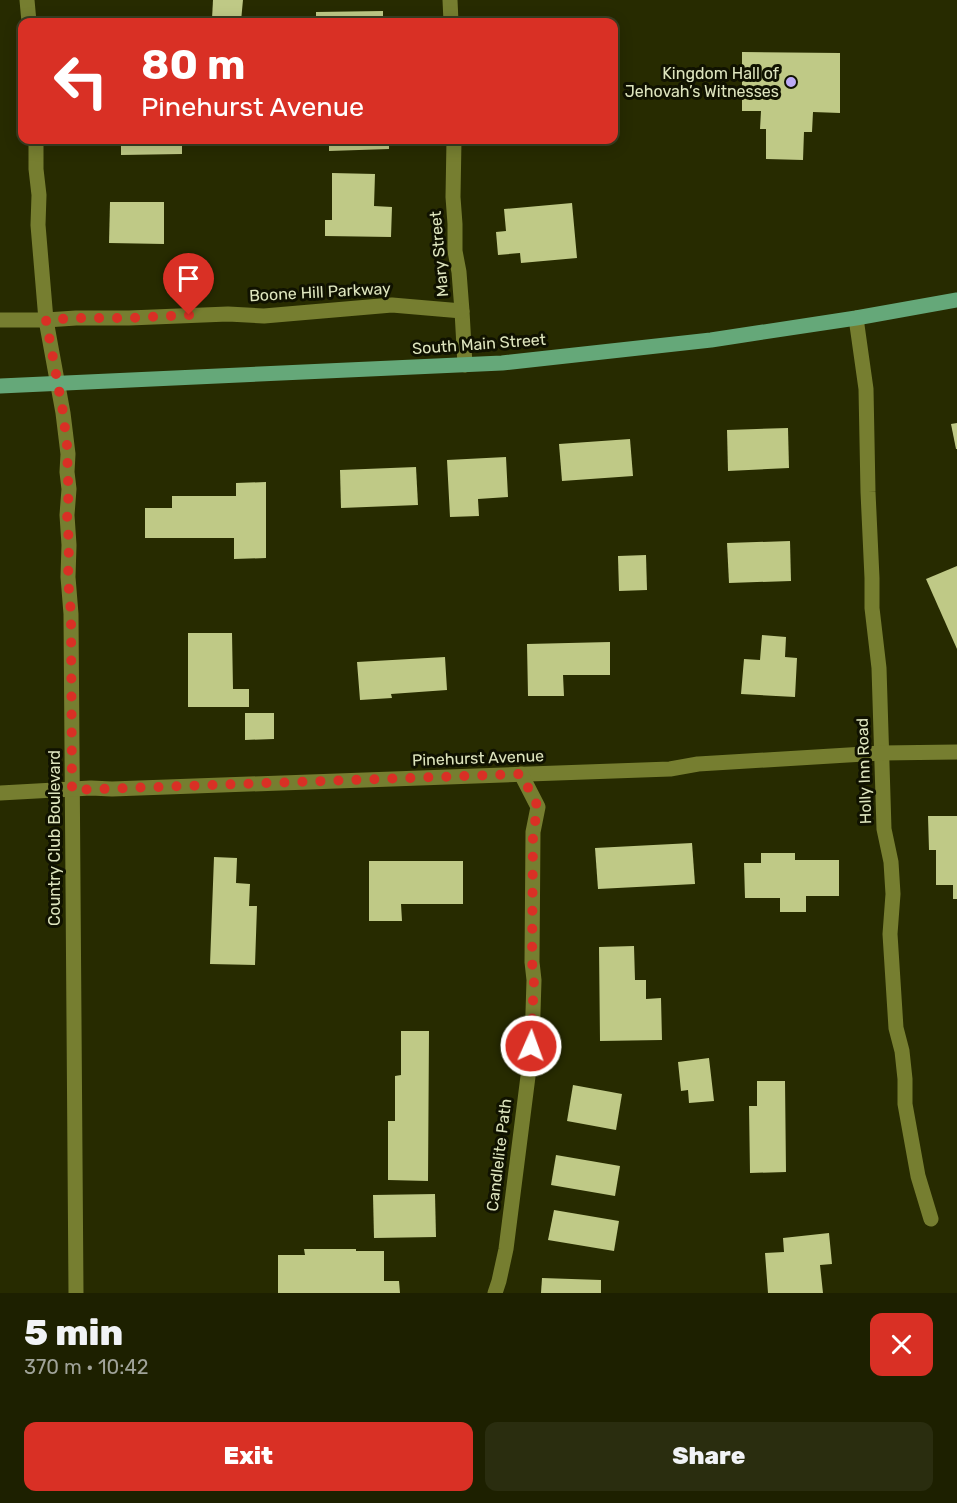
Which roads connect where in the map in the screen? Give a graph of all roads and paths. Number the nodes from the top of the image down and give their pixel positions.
1 (27, 0) edge
2 (450, 0) edge
3 (29, 18) edge
4 (451, 18) edge
5 (36, 144) edge
6 (454, 144) edge
7 (957, 300) edge
8 (462, 310) junction
9 (856, 318) junction
10 (0, 320) edge
11 (46, 320) junction
12 (465, 365) junction
13 (58, 383) junction
14 (0, 386) edge
15 (957, 752) edge
16 (881, 753) junction
17 (521, 774) junction
18 (72, 790) junction
19 (0, 793) edge
20 (931, 1219) dead end
21 (76, 1293) edge
22 (495, 1293) edge

1 - 3 street
2 - 4 street
5 - 11 street, Country Club Boulevard
6 - 8 street, Mary Street
7 - 9 main road, South Main Street
8 - 11 street, Boone Hill Parkway
8 - 12 street, Mary Street
9 - 12 main road, South Main Street
9 - 16 street, Holly Inn Road
10 - 11 street, Boone Hill Parkway
11 - 13 street, Country Club Boulevard
12 - 13 main road, South Main Street
13 - 14 main road, South Main Street
13 - 18 street, Country Club Boulevard
15 - 16 street, Pinehurst Avenue
16 - 17 street, Pinehurst Avenue
16 - 20 street, Holly Inn Road
17 - 18 street, Pinehurst Avenue
17 - 22 street, Candlelite Path
18 - 19 street, Pinehurst Avenue
18 - 21 street, Country Club Boulevard

